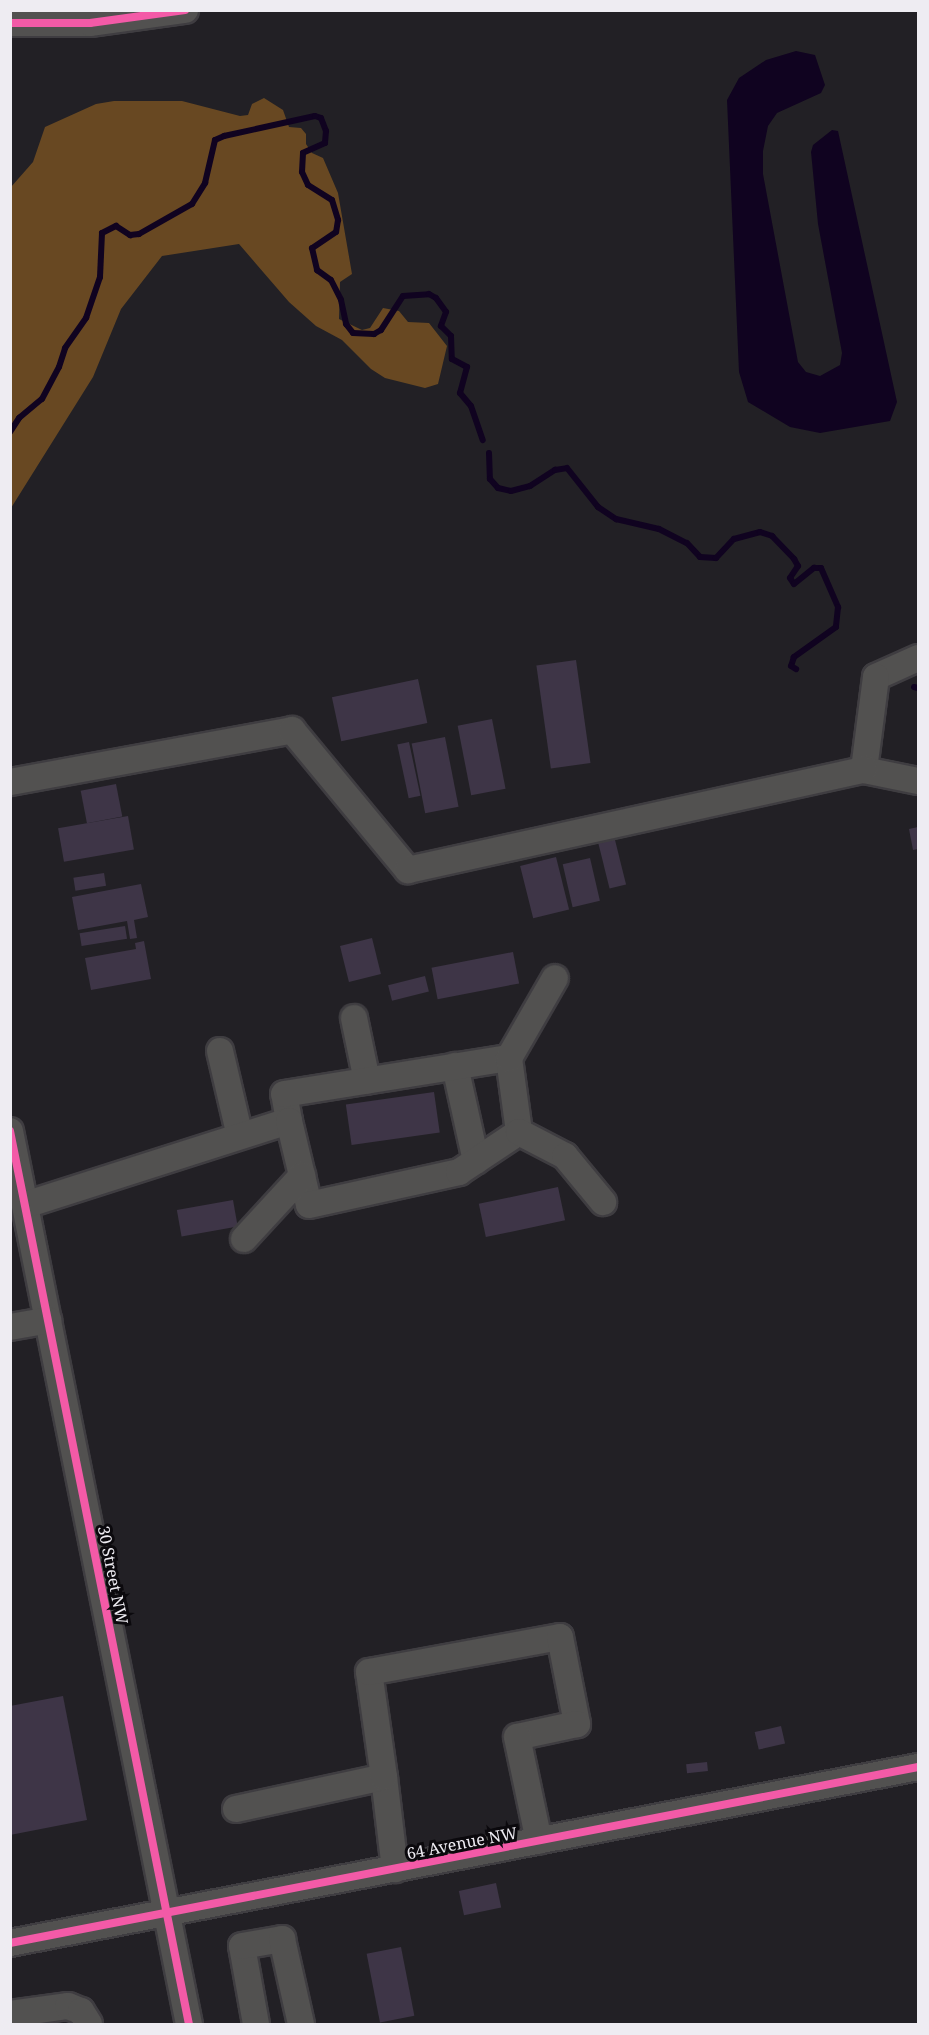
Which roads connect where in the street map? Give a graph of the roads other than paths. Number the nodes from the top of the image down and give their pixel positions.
1 (184, 10) edge
2 (10, 23) edge
3 (918, 658) edge
4 (864, 770) junction
5 (918, 781) edge
6 (10, 782) edge
7 (555, 978) dead end
8 (354, 1018) dead end
9 (220, 1051) dead end
10 (509, 1058) junction
11 (455, 1066) junction
12 (366, 1081) junction
13 (289, 1121) junction
14 (519, 1132) junction
15 (240, 1136) junction
16 (11, 1137) edge
17 (476, 1161) junction
18 (302, 1176) junction
19 (603, 1202) dead end
20 (25, 1205) junction
21 (244, 1239) dead end
22 (48, 1320) junction
23 (10, 1328) edge
24 (918, 1767) edge
25 (384, 1777) junction
26 (236, 1809) dead end
27 (539, 1842) junction
28 (395, 1869) junction
29 (167, 1914) junction
30 (10, 1943) edge
31 (10, 2014) edge
32 (89, 2025) edge
33 (189, 2025) edge
34 (256, 2025) edge
35 (301, 2025) edge

1 - 2 street
3 - 4 street
4 - 5 street
4 - 6 street
7 - 10 street
8 - 12 street
9 - 15 street
10 - 11 street
10 - 14 street
11 - 12 street
11 - 17 street
12 - 13 street
13 - 15 street
13 - 18 street
14 - 17 street
14 - 19 street
15 - 20 street
16 - 20 street, 30 Street NW
17 - 18 street
18 - 21 street
20 - 22 street, 30 Street NW
22 - 23 street
22 - 29 street, 30 Street NW
24 - 27 street, 64 Avenue NW
25 - 26 street
25 - 27 street
25 - 28 street
27 - 28 street, 64 Avenue NW
28 - 29 street, 64 Avenue NW
29 - 30 street, 64 Avenue NW
29 - 33 street, 30 Street NW
31 - 32 street
34 - 35 street

